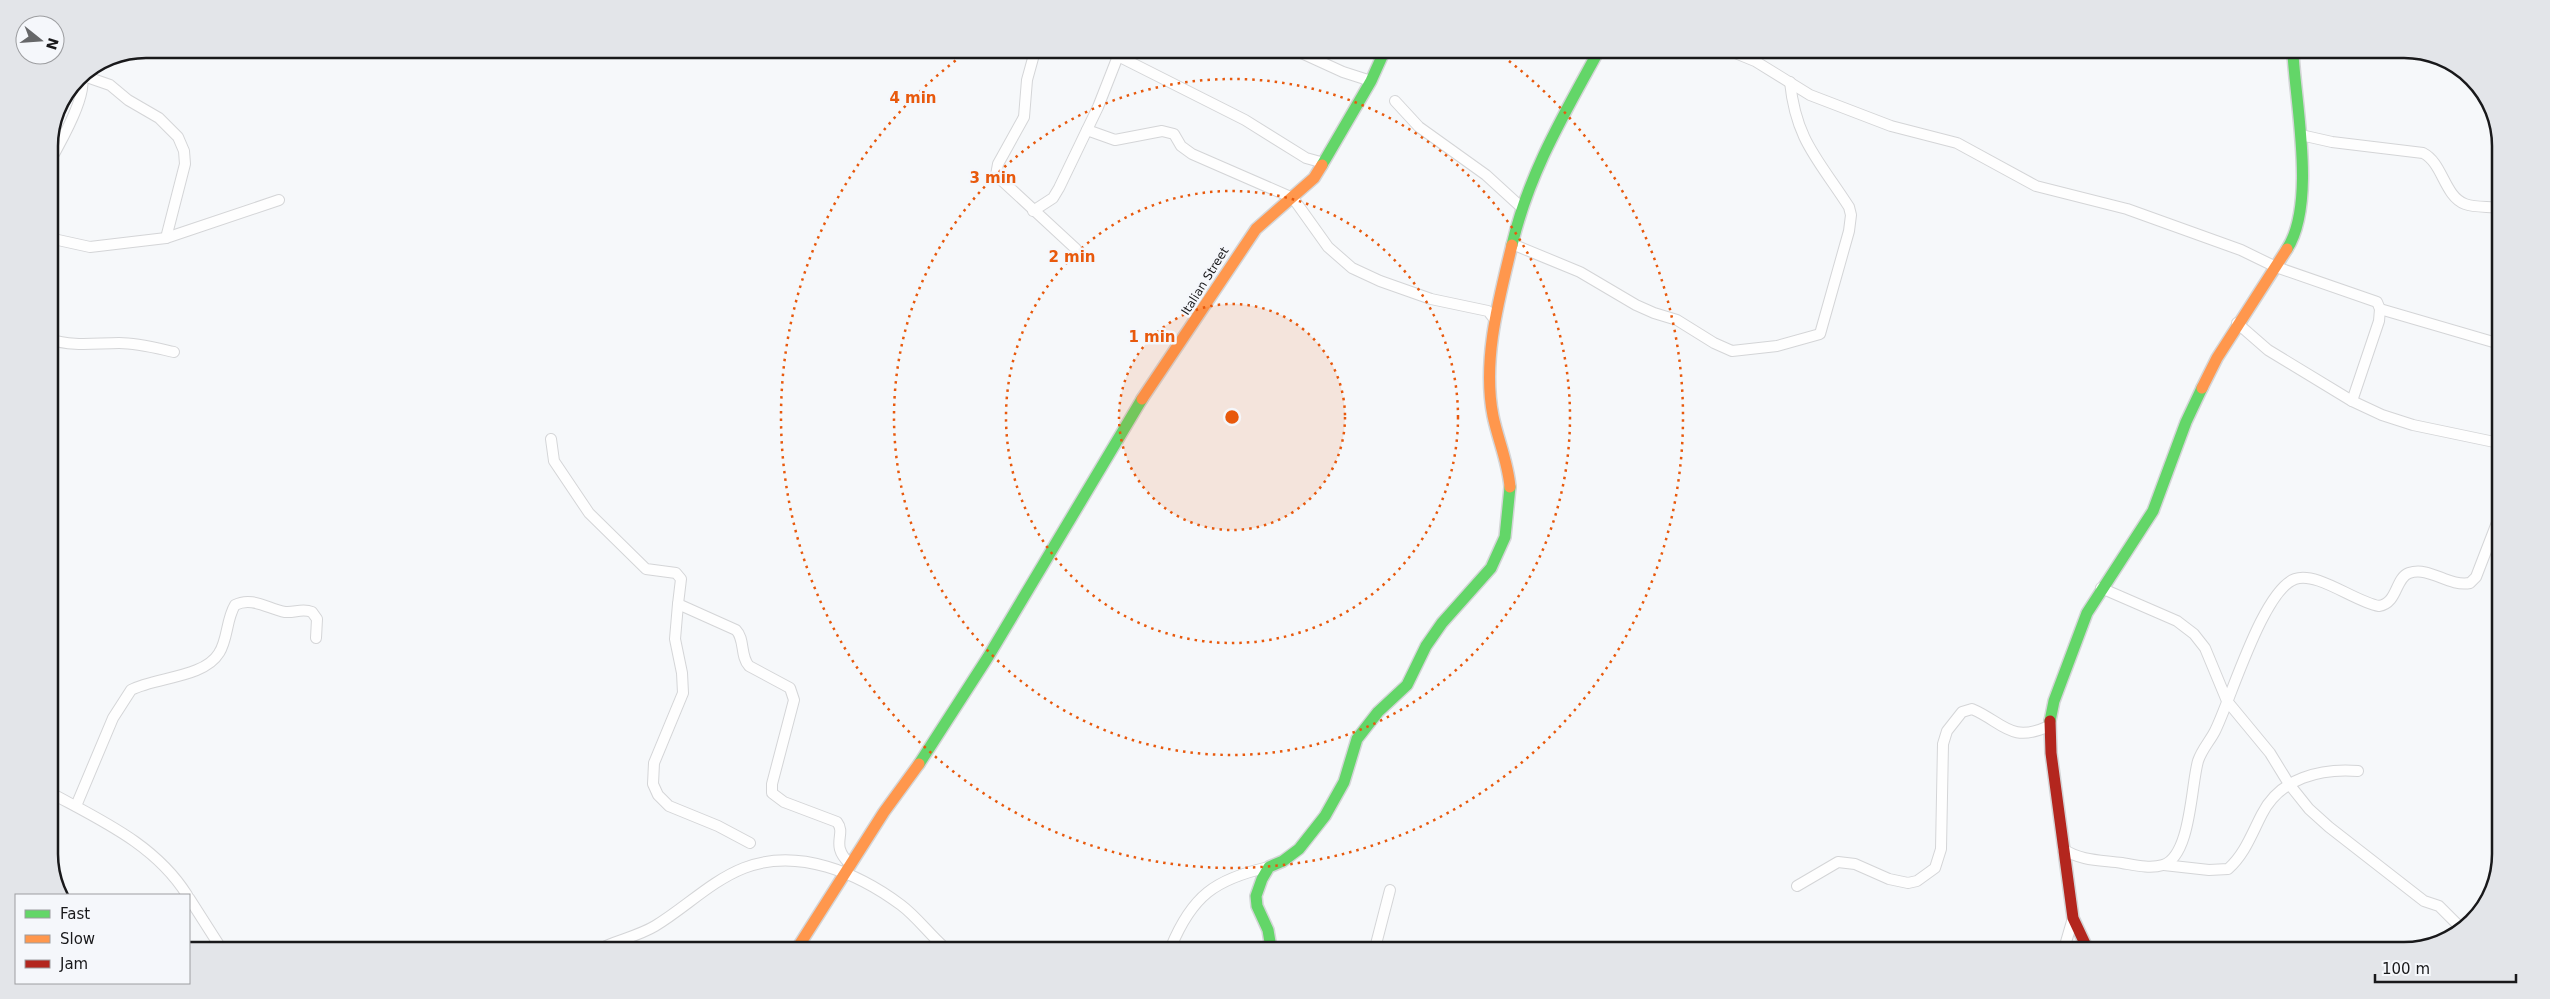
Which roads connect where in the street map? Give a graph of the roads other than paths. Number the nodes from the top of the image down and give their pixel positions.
1 (1033, 58) edge
2 (1117, 58) edge
3 (1127, 58) edge
4 (1312, 58) edge
5 (1381, 58) edge
6 (1595, 58) edge
7 (1748, 58) edge
8 (2293, 58) edge
9 (89, 78) edge
10 (1371, 81) junction
11 (1790, 82) junction
12 (84, 83) edge
13 (1395, 101) dead end
14 (1086, 130) junction
15 (2301, 135) junction
16 (58, 144) edge
17 (1324, 163) junction
18 (1293, 198) junction
19 (279, 200) dead end
20 (1521, 207) junction
21 (2492, 207) edge
22 (1033, 211) junction
23 (166, 238) junction
24 (58, 240) edge
25 (1512, 244) junction
26 (1076, 249) dead end
27 (2276, 267) junction
28 (2380, 309) junction
29 (1495, 320) junction
30 (2237, 323) junction
31 (58, 342) edge
32 (2492, 342) edge
33 (174, 352) dead end
34 (2352, 401) junction
35 (552, 439) dead end
36 (2492, 442) edge
37 (2492, 536) edge
38 (2101, 588) junction
39 (678, 604) junction
40 (316, 638) dead end
41 (2227, 701) junction
42 (2049, 726) junction
43 (2358, 772) dead end
44 (2289, 784) junction
45 (58, 797) edge
46 (76, 806) junction
47 (750, 843) dead end
48 (2063, 849) junction
49 (2164, 865) junction
50 (1269, 867) junction
51 (848, 868) junction
52 (1797, 886) dead end
53 (1390, 890) dead end
54 (187, 894) edge
55 (190, 899) edge
56 (2073, 918) junction
57 (2457, 924) edge
58 (217, 942) edge
59 (616, 942) edge
60 (801, 942) edge
61 (939, 942) edge
62 (1173, 942) edge
63 (1270, 942) edge
64 (1377, 942) edge
65 (2066, 942) edge
66 (2084, 942) edge

1 - 22 street
2 - 14 street
3 - 17 street
4 - 10 street
5 - 10 street, Italian Street
6 - 20 street
7 - 11 street
8 - 15 street
9 - 23 street
10 - 17 street, Italian Street
11 - 25 street
11 - 27 street
12 - 16 street
13 - 20 street
14 - 18 street
14 - 22 street
15 - 21 street
15 - 27 street
17 - 18 street, Italian Street
18 - 29 street
18 - 51 street, Italian Street
19 - 23 street
20 - 25 street
22 - 26 street
23 - 24 street
25 - 29 street
27 - 28 street
27 - 30 street
28 - 32 street
28 - 34 street
29 - 50 street
30 - 34 street
30 - 38 street
31 - 33 street
34 - 36 street
35 - 39 street
37 - 41 street
38 - 41 street
38 - 42 street
39 - 47 street
39 - 51 street
40 - 46 street
41 - 44 street
41 - 49 street
42 - 48 street
42 - 52 street
43 - 44 street
44 - 49 street
44 - 57 street
45 - 46 street
46 - 54 street
48 - 49 street
48 - 56 street
50 - 62 street
50 - 63 street
51 - 59 street
51 - 60 street, Italian Street
51 - 61 street
53 - 64 street
55 - 58 street
56 - 65 street
56 - 66 street

